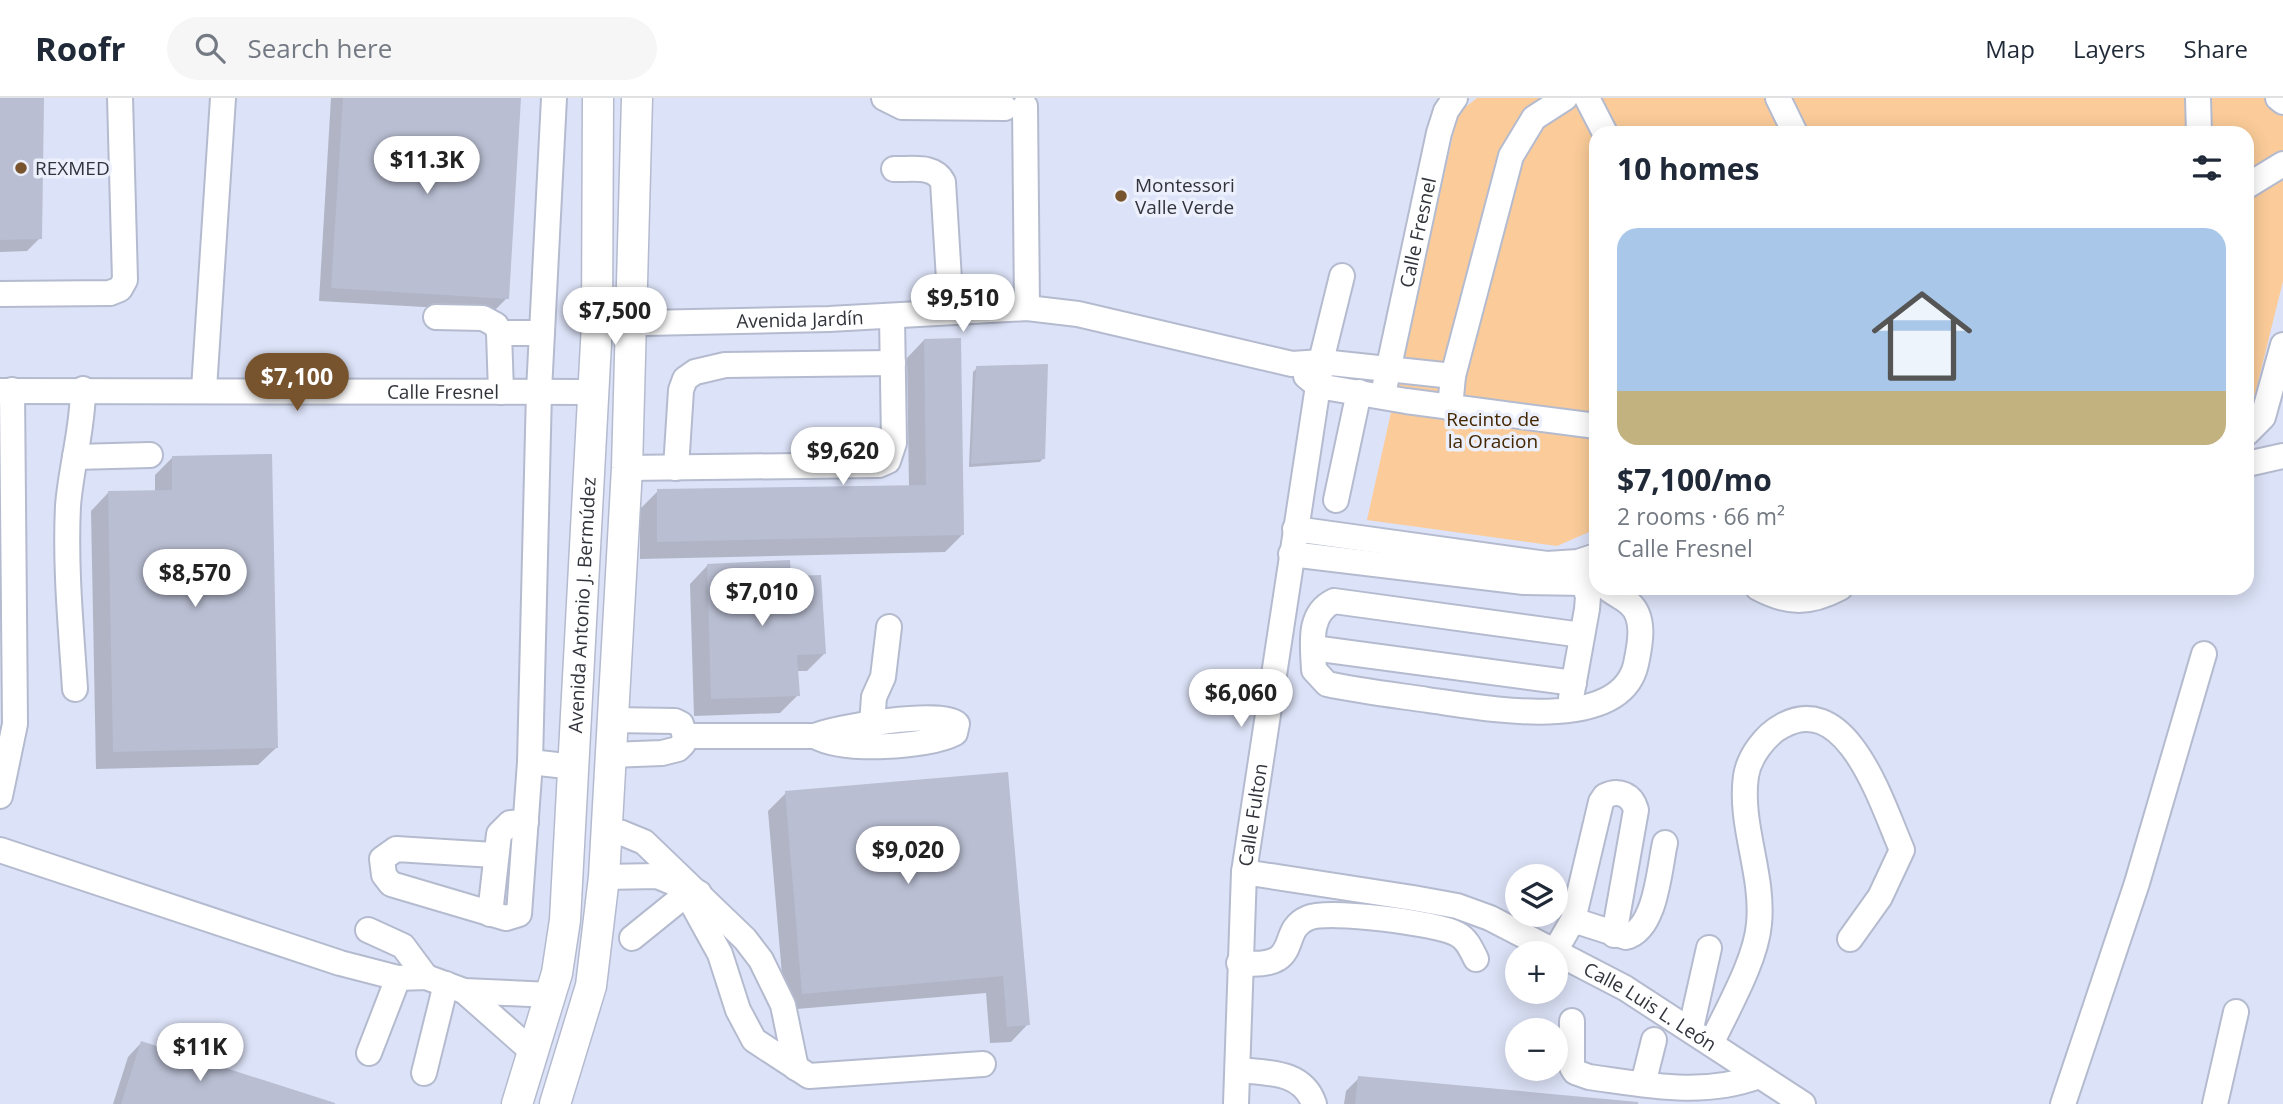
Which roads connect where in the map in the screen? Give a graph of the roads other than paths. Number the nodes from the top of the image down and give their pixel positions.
1 (120, 98) edge
2 (223, 98) edge
3 (554, 98) edge
4 (598, 98) edge
5 (637, 98) edge
6 (884, 98) edge
7 (1455, 98) edge
8 (1565, 98) edge
9 (1587, 98) edge
10 (1778, 98) edge
11 (2198, 98) edge
12 (2278, 98) edge
13 (1017, 102) edge
14 (2283, 102) edge
15 (1601, 126) edge
16 (1792, 126) edge
17 (2199, 126) edge
18 (2283, 164) edge
19 (894, 170) dead end
20 (2254, 182) edge
21 (1342, 276) dead end
22 (0, 294) edge
23 (1027, 308) junction
24 (951, 312) junction
25 (892, 316) junction
26 (436, 317) dead end
27 (597, 324) junction
28 (633, 324) junction
29 (499, 333) junction
30 (542, 333) junction
31 (2283, 345) edge
32 (893, 363) junction
33 (1387, 370) junction
34 (1320, 374) junction
35 (1453, 376) junction
36 (83, 389) junction
37 (204, 389) junction
38 (6, 390) edge
39 (500, 391) junction
40 (539, 391) junction
41 (593, 391) junction
42 (1359, 393) junction
43 (1384, 397) junction
44 (1450, 408) junction
45 (1589, 425) edge
46 (2254, 426) edge
47 (150, 455) dead end
48 (2283, 456) edge
49 (75, 457) junction
50 (2254, 462) edge
51 (627, 468) junction
52 (676, 468) junction
53 (1336, 500) dead end
54 (1295, 528) junction
55 (1291, 554) junction
56 (586, 561) junction
57 (1589, 573) edge
58 (1589, 576) edge
59 (1592, 595) edge
60 (1621, 595) edge
61 (1775, 595) edge
62 (1821, 595) edge
63 (889, 627) dead end
64 (1582, 635) junction
65 (1314, 648) junction
66 (2204, 654) dead end
67 (580, 656) junction
68 (617, 665) junction
69 (1574, 682) junction
70 (75, 689) dead end
71 (1569, 709) junction
72 (613, 720) junction
73 (872, 724) junction
74 (685, 736) junction
75 (815, 736) junction
76 (610, 755) junction
77 (530, 762) junction
78 (575, 767) junction
79 (0, 796) edge
80 (526, 822) junction
81 (607, 831) junction
82 (1665, 843) dead end
83 (0, 850) edge
84 (494, 855) junction
85 (1244, 872) junction
86 (604, 877) junction
87 (694, 895) junction
88 (490, 914) junction
89 (1573, 920) junction
90 (368, 930) dead end
91 (1614, 935) junction
92 (632, 938) dead end
93 (1850, 939) dead end
94 (1535, 941) edge
95 (1561, 941) edge
96 (1709, 948) dead end
97 (1568, 958) edge
98 (1476, 959) dead end
99 (1240, 963) junction
100 (398, 978) junction
101 (445, 984) junction
102 (551, 995) junction
103 (2236, 1012) dead end
104 (1572, 1021) dead end
105 (1691, 1028) junction
106 (1654, 1040) dead end
107 (1712, 1042) junction
108 (533, 1052) junction
109 (369, 1053) dead end
110 (983, 1064) dead end
111 (796, 1068) junction
112 (1238, 1070) junction
113 (424, 1073) dead end
114 (1759, 1076) junction
115 (1643, 1084) junction
116 (517, 1104) edge
117 (555, 1104) edge
118 (1236, 1104) edge
119 (1314, 1104) edge
120 (1803, 1104) edge
121 (2063, 1104) edge
122 (2215, 1104) edge

1 - 22 street
2 - 37 street
3 - 30 street
4 - 27 main road, Avenida Antonio J. Bermúdez
5 - 28 main road, Avenida Antonio J. Bermúdez
6 - 13 street
7 - 33 street, Calle Fresnel
8 - 35 street
9 - 15 street
10 - 16 street
11 - 17 street
12 - 14 street
13 - 23 street
18 - 20 street
19 - 24 street
21 - 34 street, Calle Fulton
23 - 24 street, Avenida Jardín
23 - 34 street, Avenida Jardín
24 - 25 street, Avenida Jardín
25 - 28 street, Avenida Jardín
25 - 32 street
26 - 29 street
27 - 28 street, Avenida Jardín
27 - 41 main road, Avenida Antonio J. Bermúdez
28 - 51 main road, Avenida Antonio J. Bermúdez
29 - 30 street
29 - 39 street
30 - 40 street
31 - 46 street
32 - 52 street
32 - 52 street
33 - 34 street
33 - 35 street
33 - 43 street, Calle Fresnel
34 - 42 street
34 - 54 street, Calle Fulton
35 - 44 street
36 - 37 street, Calle Fresnel
36 - 38 street, Calle Fresnel
36 - 49 street
37 - 39 street, Calle Fresnel
38 - 79 street
39 - 40 street, Calle Fresnel
40 - 41 street, Calle Fresnel
40 - 77 street
41 - 56 main road, Avenida Antonio J. Bermúdez
42 - 43 street
42 - 53 street
43 - 44 street
44 - 45 street
47 - 49 street
48 - 50 street
49 - 70 street
51 - 52 street
51 - 68 main road, Avenida Antonio J. Bermúdez
54 - 55 street, Calle Fulton
54 - 57 street
55 - 58 street
55 - 85 street, Calle Fulton
56 - 67 main road, Avenida Antonio J. Bermúdez
56 - 68 main road
59 - 64 street
60 - 71 street
61 - 62 street
63 - 73 street
64 - 65 street
64 - 69 street
65 - 69 street
65 - 71 street
66 - 121 street
67 - 76 main road
67 - 78 main road, Avenida Antonio J. Bermúdez
68 - 72 main road, Avenida Antonio J. Bermúdez
69 - 71 street
72 - 74 street
72 - 76 main road, Avenida Antonio J. Bermúdez
73 - 75 street
73 - 75 street
74 - 75 street
74 - 76 street
76 - 81 main road, Avenida Antonio J. Bermúdez
77 - 78 street
77 - 80 street
78 - 102 main road, Avenida Antonio J. Bermúdez
80 - 84 street
80 - 88 street
81 - 86 main road, Avenida Antonio J. Bermúdez
81 - 87 street
82 - 91 street
83 - 100 street
84 - 88 street
84 - 88 street
85 - 94 street, Calle Luis L. León
85 - 99 street, Calle Fulton
86 - 87 street
86 - 117 main road, Avenida Antonio J. Bermúdez
87 - 92 street
87 - 111 street
87 - 111 street
89 - 91 street
89 - 91 street
89 - 95 street
90 - 101 street
93 - 107 street
96 - 105 street
97 - 105 street, Calle Luis L. León
98 - 99 street
99 - 112 street, Calle Fulton
100 - 101 street
100 - 109 street
101 - 102 street
101 - 108 street
101 - 113 street
102 - 108 main road, Avenida Antonio J. Bermúdez
103 - 122 street
104 - 115 street
105 - 107 street, Calle Luis L. León
106 - 115 street
107 - 114 street, Calle Luis L. León
108 - 116 main road, Avenida Antonio J. Bermúdez
110 - 111 street
112 - 118 street, Calle Fulton
112 - 119 street
114 - 115 street
114 - 120 street, Calle Luis L. León

